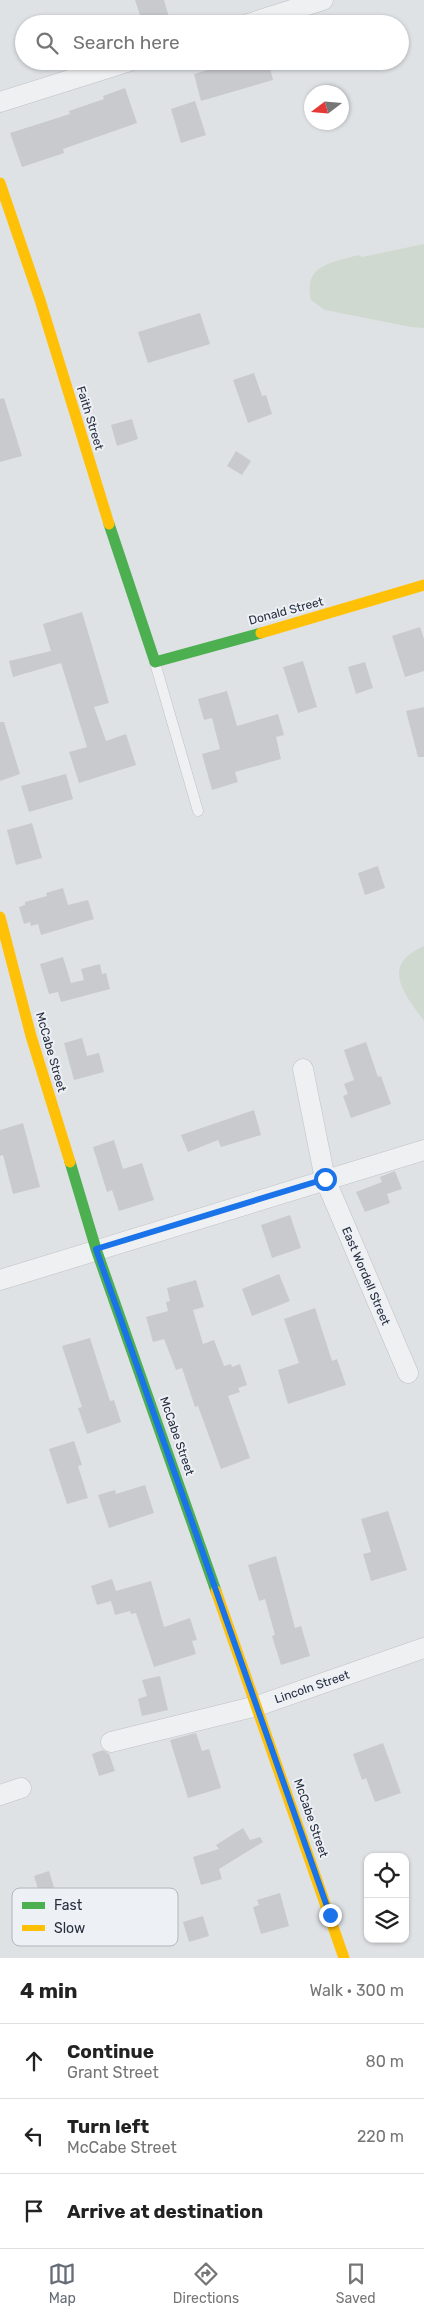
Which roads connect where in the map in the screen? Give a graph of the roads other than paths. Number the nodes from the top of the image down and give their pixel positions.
1 (323, 0) edge
2 (276, 15) edge
3 (101, 70) edge
4 (0, 102) edge
5 (0, 183) edge
6 (424, 585) edge
7 (155, 662) junction
8 (198, 812) dead end
9 (0, 917) edge
10 (304, 1069) dead end
11 (424, 1150) edge
12 (325, 1179) junction
13 (96, 1249) junction
14 (0, 1280) edge
15 (408, 1373) dead end
16 (424, 1648) edge
17 (257, 1706) junction
18 (111, 1742) dead end
19 (21, 1788) dead end
20 (0, 1795) edge
21 (344, 1958) edge

1 - 2 street
3 - 4 street
5 - 7 street, Faith Street
6 - 7 street, Donald Street
7 - 8 lane
9 - 13 street, McCabe Street
10 - 12 street, East Wordell Street
11 - 12 street
12 - 13 street
12 - 15 street, East Wordell Street
13 - 14 street
13 - 17 street, McCabe Street
16 - 17 street, Lincoln Street
17 - 18 street, Lincoln Street
17 - 21 street, McCabe Street
19 - 20 street

